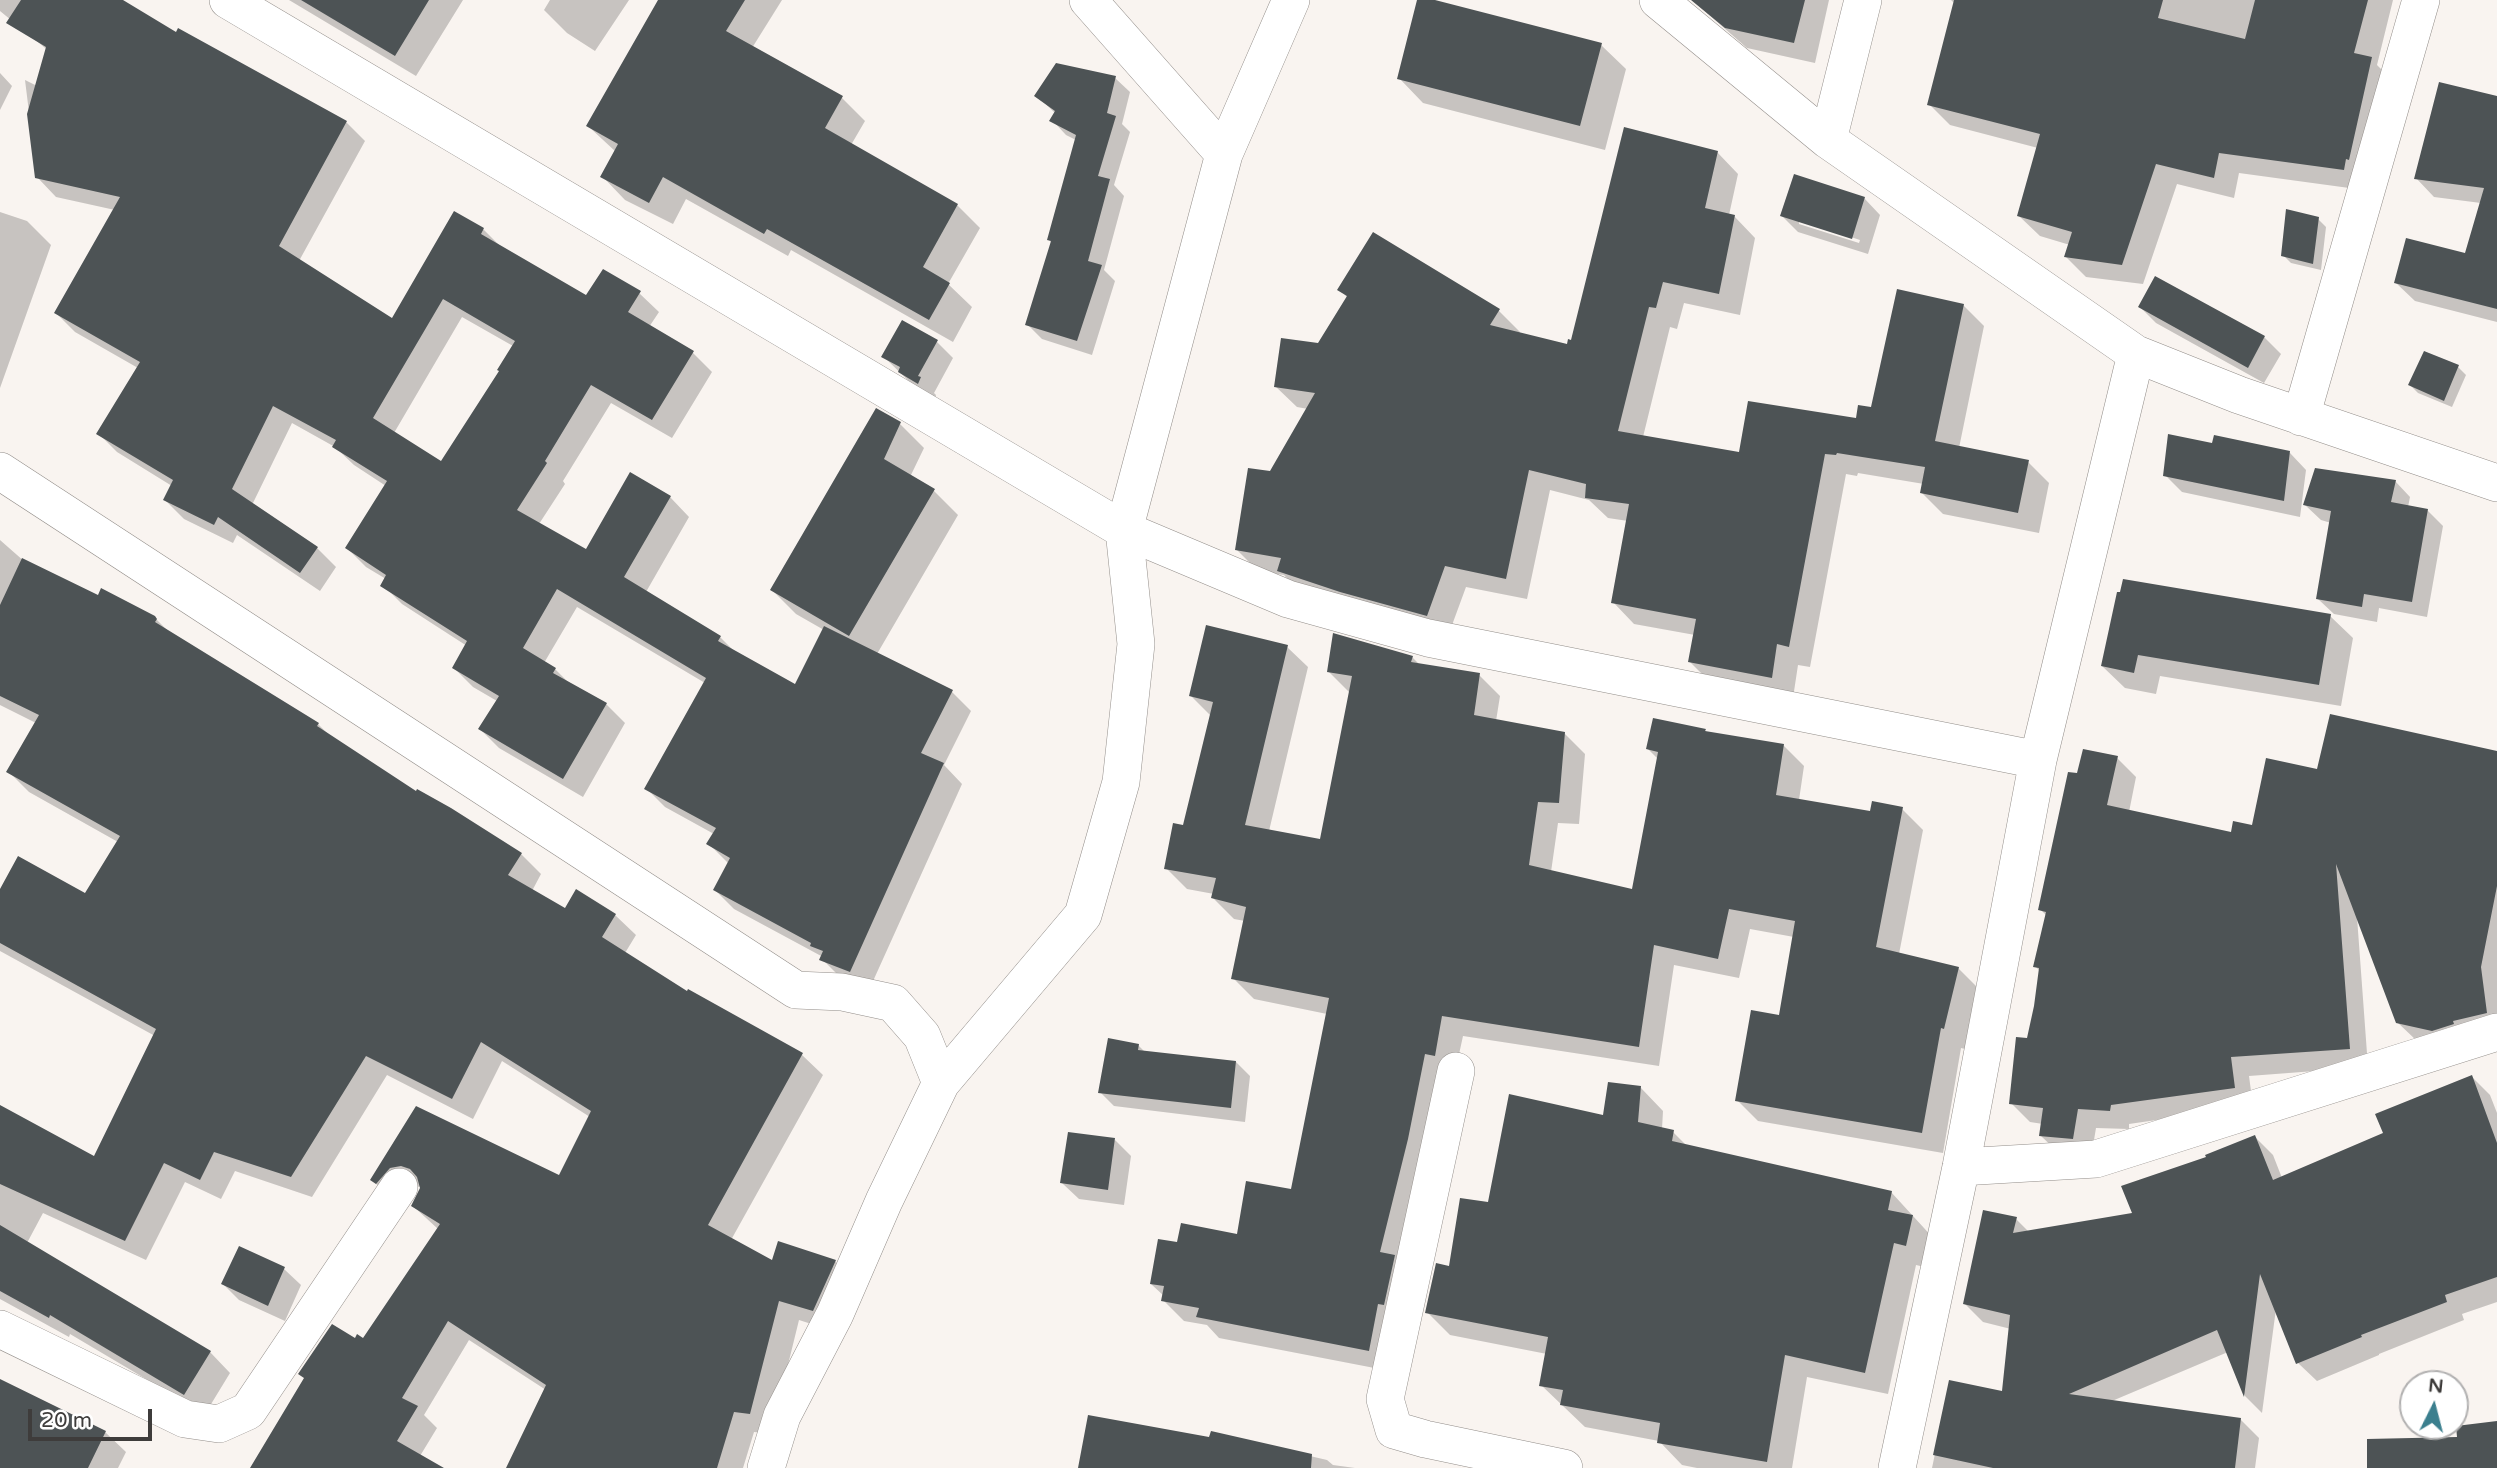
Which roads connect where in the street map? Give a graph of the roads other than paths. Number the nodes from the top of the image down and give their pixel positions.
1 (228, 0) edge
2 (1088, 0) edge
3 (1291, 0) edge
4 (1658, 0) edge
5 (1863, 0) edge
6 (2421, 0) edge
7 (1828, 140) junction
8 (1224, 153) junction
9 (2136, 354) junction
10 (2301, 417) junction
11 (0, 471) edge
12 (2497, 483) edge
13 (1124, 530) junction
14 (2038, 760) junction
15 (2497, 1032) edge
16 (1456, 1071) dead end
17 (941, 1083) junction
18 (1961, 1167) junction
19 (399, 1187) dead end
20 (0, 1329) edge
21 (766, 1468) edge
22 (1564, 1468) edge
23 (1897, 1468) edge

1 - 13 street
2 - 8 street
3 - 8 street
4 - 7 street
5 - 7 street
6 - 10 street
7 - 9 street
8 - 13 street
9 - 10 street
9 - 14 street
10 - 12 street
11 - 17 street
13 - 14 street
13 - 17 street
14 - 18 street
15 - 18 street
16 - 22 street
17 - 21 street
18 - 23 street
19 - 20 street

